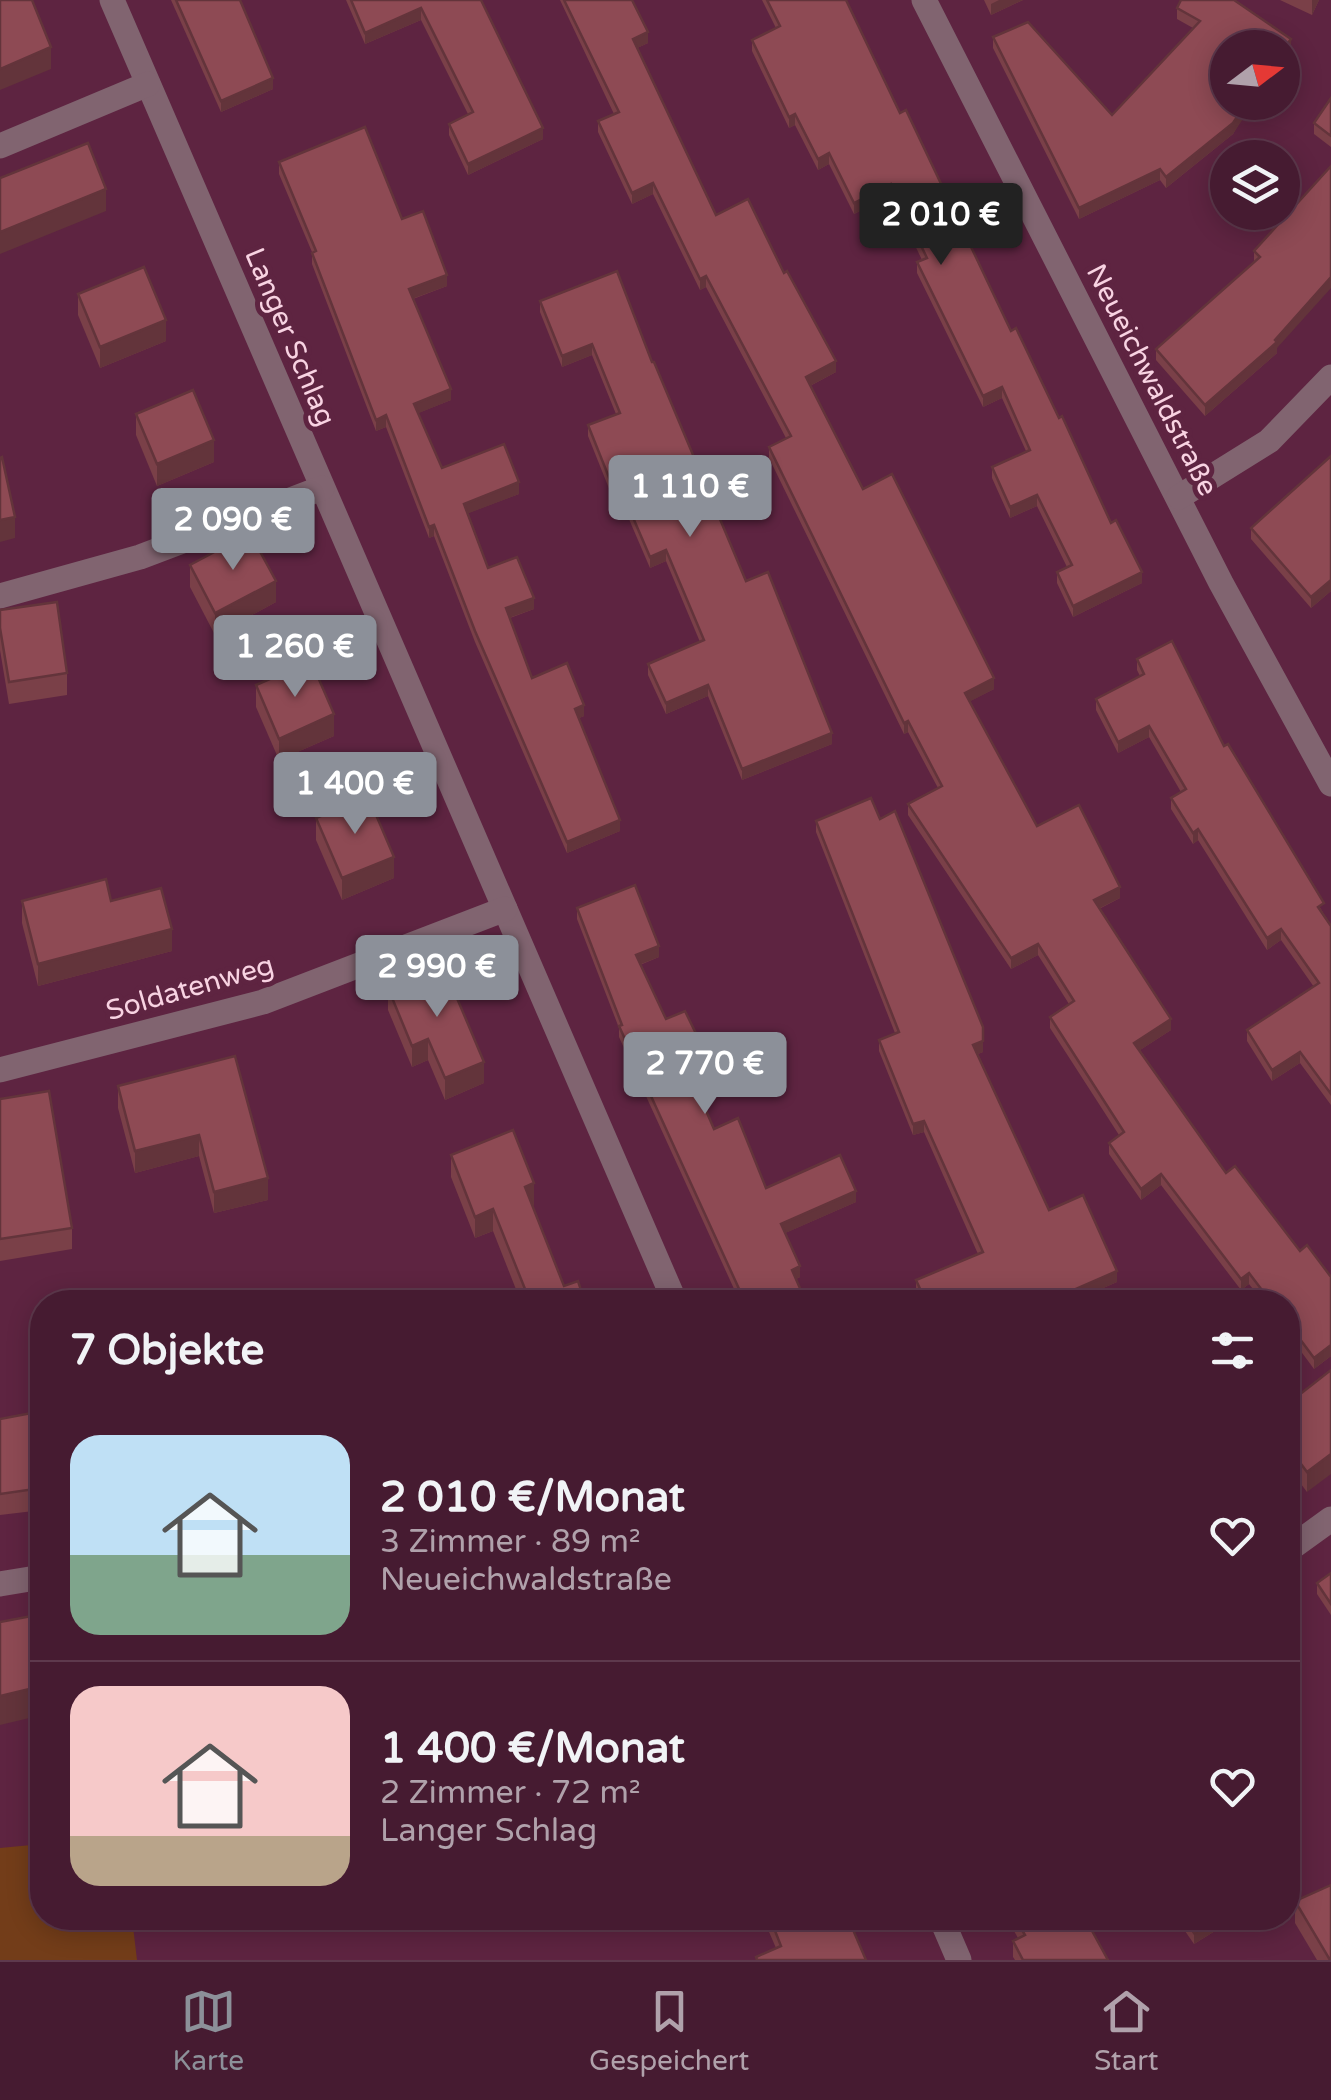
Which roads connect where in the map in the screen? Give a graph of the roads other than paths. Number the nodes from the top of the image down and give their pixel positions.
1 (112, 0) edge
2 (924, 0) edge
3 (148, 84) junction
4 (0, 146) edge
5 (1331, 377) edge
6 (322, 488) junction
7 (1179, 497) junction
8 (0, 596) edge
9 (1331, 784) edge
10 (505, 908) junction
11 (0, 1070) edge
12 (670, 1290) edge
13 (1331, 1519) edge
14 (1300, 1541) edge
15 (30, 1580) edge
16 (0, 1584) edge
17 (946, 1930) edge
18 (959, 1960) edge

1 - 3 street, Langer Schlag
2 - 7 street, Neueichwaldstraße
3 - 4 street
3 - 6 street, Langer Schlag
5 - 7 street
6 - 8 street
6 - 10 street, Langer Schlag
7 - 9 street, Neueichwaldstraße
10 - 11 street, Soldatenweg
10 - 12 street, Langer Schlag
13 - 14 street
15 - 16 street
17 - 18 street

